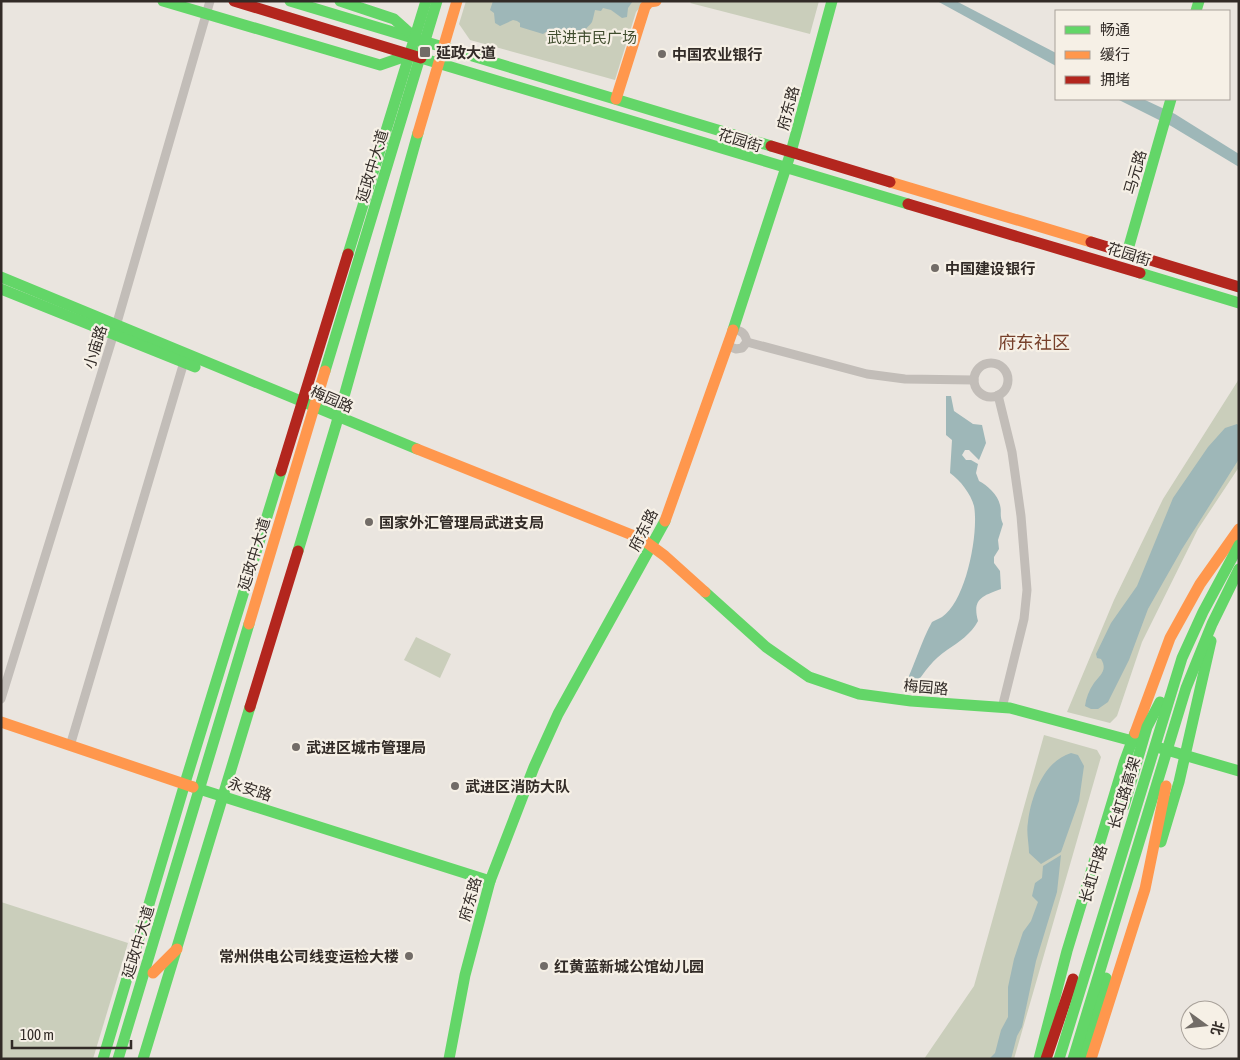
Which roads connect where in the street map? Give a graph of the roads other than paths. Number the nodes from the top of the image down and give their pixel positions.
1 (163, 1) edge
2 (210, 1) edge
3 (234, 1) edge
4 (290, 1) edge
5 (340, 1) edge
6 (426, 1) edge
7 (437, 1) edge
8 (445, 1) edge
9 (457, 1) edge
10 (656, 1) edge
11 (832, 1) edge
12 (206, 14) junction
13 (429, 42) junction
14 (424, 60) junction
15 (616, 99) junction
16 (1170, 103) edge
17 (792, 152) junction
18 (786, 169) junction
19 (1127, 253) junction
20 (1, 277) edge
21 (1239, 287) edge
22 (1, 289) edge
23 (1239, 304) edge
24 (116, 329) junction
25 (733, 329) junction
26 (747, 342) junction
27 (728, 346) junction
28 (184, 362) junction
29 (974, 380) junction
30 (998, 395) junction
31 (301, 407) junction
32 (318, 413) junction
33 (338, 422) junction
34 (1239, 529) edge
35 (1239, 536) edge
36 (1239, 545) edge
37 (652, 547) junction
38 (1239, 569) edge
39 (1239, 584) edge
40 (1211, 641) junction
41 (1182, 658) junction
42 (1186, 688) junction
43 (1, 699) edge
44 (1002, 708) junction
45 (1, 722) edge
46 (1132, 740) junction
47 (1147, 744) junction
48 (70, 746) junction
49 (1171, 750) junction
50 (1185, 755) junction
51 (1239, 771) edge
52 (185, 784) junction
53 (202, 789) junction
54 (223, 796) junction
55 (1120, 821) dead end
56 (1106, 867) dead end
57 (490, 881) junction
58 (177, 949) junction
59 (153, 973) junction
60 (103, 1059) edge
61 (118, 1059) edge
62 (126, 1059) edge
63 (143, 1059) edge
64 (449, 1059) edge
65 (1039, 1059) edge
66 (1046, 1059) edge
67 (1052, 1059) edge
68 (1059, 1059) edge
69 (1073, 1059) edge
70 (1083, 1059) edge
71 (1091, 1059) edge
72 (1098, 1059) edge

1 - 12 main road
2 - 12 street, 小庙路
3 - 14 main road, 花园街
4 - 13 main road, 花园街
5 - 13 main road
6 - 13 main road
7 - 13 main road
8 - 13 main road
9 - 13 main road
10 - 15 main road
11 - 17 main road, 府东路
12 - 14 main road
12 - 24 street, 小庙路
13 - 14 main road
13 - 14 main road
13 - 15 main road, 花园街
14 - 18 main road, 花园街
14 - 31 main road
14 - 32 main road, 延政中大道
14 - 33 main road
15 - 17 main road, 花园街
16 - 19 main road, 马元路
17 - 18 main road, 府东路
17 - 19 main road, 花园街
18 - 23 main road, 花园街
18 - 25 main road, 府东路
19 - 21 main road, 花园街
20 - 24 main road, 梅园路
22 - 24 main road, 梅园路
24 - 28 main road, 梅园路
24 - 31 main road, 梅园路
24 - 43 street, 小庙路
25 - 26 street
25 - 27 main road, 府东路
26 - 27 street
26 - 29 street
27 - 37 main road, 府东路
28 - 31 main road, 梅园路
28 - 48 street
29 - 30 street
29 - 30 street
30 - 44 street
31 - 32 main road, 梅园路
31 - 52 main road
32 - 33 main road, 梅园路
32 - 53 main road, 延政中大道
33 - 37 main road, 梅园路
33 - 54 main road
34 - 46 main road
35 - 47 main road, 长虹中路
36 - 41 main road, 长虹路高架, bridge
37 - 44 main road, 梅园路
37 - 57 main road, 府东路
38 - 42 main road, 长虹路高架, bridge
39 - 40 main road
40 - 49 main road
40 - 50 main road
41 - 55 main road, bridge
41 - 68 main road, 长虹路高架, bridge
42 - 69 main road, 长虹路高架, bridge
42 - 71 main road, bridge
44 - 46 main road, 梅园路
45 - 48 main road, 永安路
46 - 47 main road, 梅园路
46 - 65 main road
47 - 49 main road, 梅园路
47 - 67 main road, 长虹中路
48 - 52 main road, 永安路
49 - 50 main road, 梅园路
49 - 70 main road
50 - 51 main road, 梅园路
50 - 72 main road
52 - 53 main road, 永安路
52 - 60 main road
53 - 54 main road, 永安路
53 - 59 main road, 延政中大道
53 - 61 main road, 延政中大道
54 - 57 main road, 永安路
54 - 58 main road
56 - 66 main road
57 - 64 main road, 府东路
58 - 59 main road
58 - 63 main road
59 - 62 main road, 延政中大道

